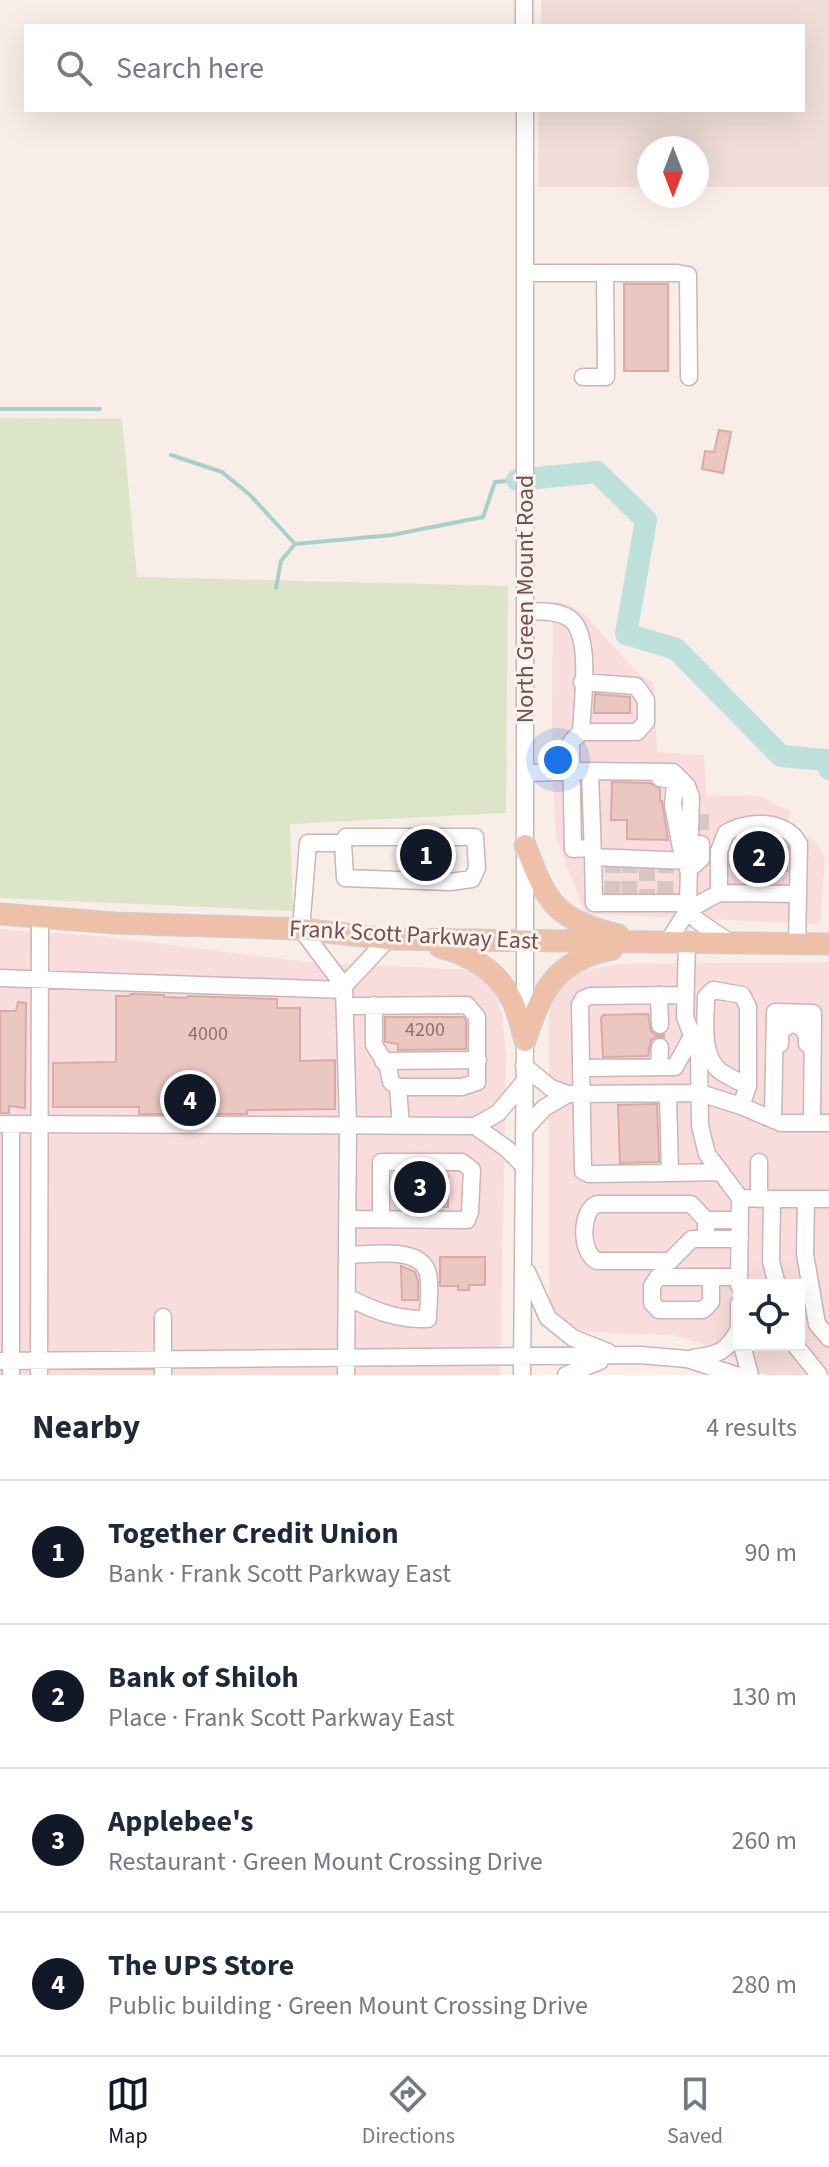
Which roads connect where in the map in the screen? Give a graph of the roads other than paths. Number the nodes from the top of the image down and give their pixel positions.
1 (524, 0) edge
2 (524, 24) edge
3 (525, 112) edge
4 (525, 273) junction
5 (605, 273) junction
6 (583, 377) dead end
7 (689, 377) dead end
8 (525, 611) junction
9 (582, 682) junction
10 (581, 732) junction
11 (590, 771) junction
12 (611, 771) junction
13 (571, 772) junction
14 (525, 773) junction
15 (684, 806) junction
16 (701, 814) dead end
17 (343, 843) junction
18 (701, 844) tunnel mouth
19 (525, 845) junction
20 (592, 853) junction
21 (687, 864) junction
22 (719, 893) junction
23 (797, 894) junction
24 (688, 907) junction
25 (0, 914) edge
26 (40, 917) junction
27 (301, 929) junction
28 (396, 939) junction
29 (525, 941) junction
30 (645, 942) junction
31 (677, 943) junction
32 (732, 944) junction
33 (797, 944) junction
34 (829, 944) edge
35 (0, 978) edge
36 (39, 979) junction
37 (344, 994) junction
38 (659, 995) junction
39 (685, 995) junction
40 (374, 1005) junction
41 (660, 1025) dead end
42 (691, 1038) junction
43 (525, 1041) junction
44 (660, 1047) dead end
45 (478, 1060) junction
46 (383, 1061) junction
47 (659, 1067) junction
48 (581, 1068) junction
49 (524, 1074) junction
50 (748, 1086) junction
51 (398, 1087) junction
52 (700, 1093) junction
53 (575, 1094) junction
54 (668, 1094) junction
55 (741, 1106) junction
56 (773, 1120) junction
57 (821, 1123) edge
58 (5, 1124) edge
59 (39, 1124) junction
60 (348, 1125) junction
61 (401, 1126) junction
62 (475, 1126) junction
63 (524, 1130) junction
64 (5, 1162) edge
65 (759, 1162) dead end
66 (523, 1165) junction
67 (721, 1172) junction
68 (670, 1173) junction
69 (5, 1193) edge
70 (740, 1198) junction
71 (765, 1199) junction
72 (806, 1199) junction
73 (829, 1199) edge
74 (348, 1219) junction
75 (381, 1219) junction
76 (706, 1220) junction
77 (740, 1220) junction
78 (6, 1227) edge
79 (39, 1227) junction
80 (706, 1239) junction
81 (740, 1239) junction
82 (347, 1255) junction
83 (6, 1261) edge
84 (523, 1263) junction
85 (711, 1277) dead end
86 (739, 1279) edge
87 (776, 1279) edge
88 (733, 1280) edge
89 (6, 1295) edge
90 (347, 1297) junction
91 (163, 1317) dead end
92 (6, 1332) edge
93 (829, 1338) edge
94 (733, 1339) edge
95 (744, 1351) edge
96 (800, 1351) edge
97 (617, 1356) junction
98 (347, 1357) junction
99 (522, 1358) junction
100 (687, 1359) junction
101 (8, 1365) edge
102 (163, 1367) edge
103 (245, 1367) edge
104 (39, 1368) edge
105 (731, 1374) edge
106 (346, 1375) edge
107 (522, 1375) edge
108 (566, 1375) edge
109 (750, 1375) edge
110 (819, 1375) edge

1 - 2 street
3 - 4 street, North Green Mount Road
4 - 5 street
4 - 8 street, North Green Mount Road
5 - 6 street
5 - 7 street
8 - 9 street
8 - 14 street, North Green Mount Road
9 - 10 street
9 - 10 street
10 - 13 street
11 - 12 street
11 - 13 street
11 - 20 street
12 - 15 street
12 - 15 street
13 - 14 street
13 - 20 street
14 - 19 street, North Green Mount Road
15 - 16 street
15 - 21 street
15 - 21 street
17 - 17 street
17 - 27 street
18 - 21 street
19 - 29 street, North Green Mount Road
19 - 30 main road
20 - 21 street
20 - 24 street
21 - 24 street
22 - 23 street
22 - 23 street
22 - 24 street
23 - 33 street
24 - 31 street
24 - 32 street
25 - 26 main road, Frank Scott Parkway East
26 - 27 main road, Frank Scott Parkway East
26 - 36 street
27 - 28 main road, Frank Scott Parkway East
27 - 37 street
28 - 29 main road, Frank Scott Parkway East
28 - 37 street
28 - 43 main road
29 - 30 main road, Frank Scott Parkway East
29 - 43 street, North Green Mount Road
30 - 31 main road, Frank Scott Parkway East
30 - 43 main road
31 - 32 main road, Frank Scott Parkway East
31 - 39 street
32 - 33 main road, Frank Scott Parkway East
33 - 34 main road, Frank Scott Parkway East
35 - 36 street
36 - 37 street
36 - 59 street
37 - 40 street
37 - 60 street
38 - 39 street
38 - 41 street
38 - 48 street
39 - 42 street
40 - 45 street
40 - 46 street
42 - 47 street
42 - 52 street
43 - 49 street, North Green Mount Road
44 - 47 street
45 - 46 street
45 - 51 street
46 - 51 street
47 - 48 street
48 - 53 street
49 - 53 street
49 - 62 street
49 - 63 street, North Green Mount Road
50 - 50 street
50 - 55 street
51 - 61 street
52 - 54 street
52 - 55 street
52 - 67 street
53 - 54 street
53 - 63 street
53 - 68 street
54 - 68 street
55 - 56 street
56 - 57 street
56 - 57 street
58 - 59 street
58 - 64 street
59 - 60 street
59 - 79 street
60 - 61 street
60 - 74 street
61 - 62 street
62 - 66 street
63 - 66 street, North Green Mount Road
64 - 69 street
65 - 71 street
66 - 84 street, North Green Mount Road
67 - 68 street
67 - 70 street
69 - 78 street
70 - 71 street
70 - 77 street
71 - 72 street
71 - 87 street
72 - 73 street
72 - 93 street
74 - 75 street
74 - 82 street
75 - 75 street
76 - 77 street
76 - 80 street
76 - 80 street
77 - 81 street
78 - 79 street
78 - 83 street
79 - 104 street
80 - 81 street
81 - 86 street
82 - 90 street
82 - 90 street
83 - 89 street
84 - 97 street
84 - 99 street, North Green Mount Road
85 - 88 street
89 - 92 street
90 - 98 street
91 - 102 street
92 - 101 street
94 - 100 street
95 - 109 street
96 - 110 street
97 - 99 street
97 - 100 street
97 - 108 street
98 - 99 street
98 - 103 street
98 - 106 street
99 - 107 street, North Green Mount Road
100 - 105 street
101 - 104 street
102 - 103 street
102 - 104 street

